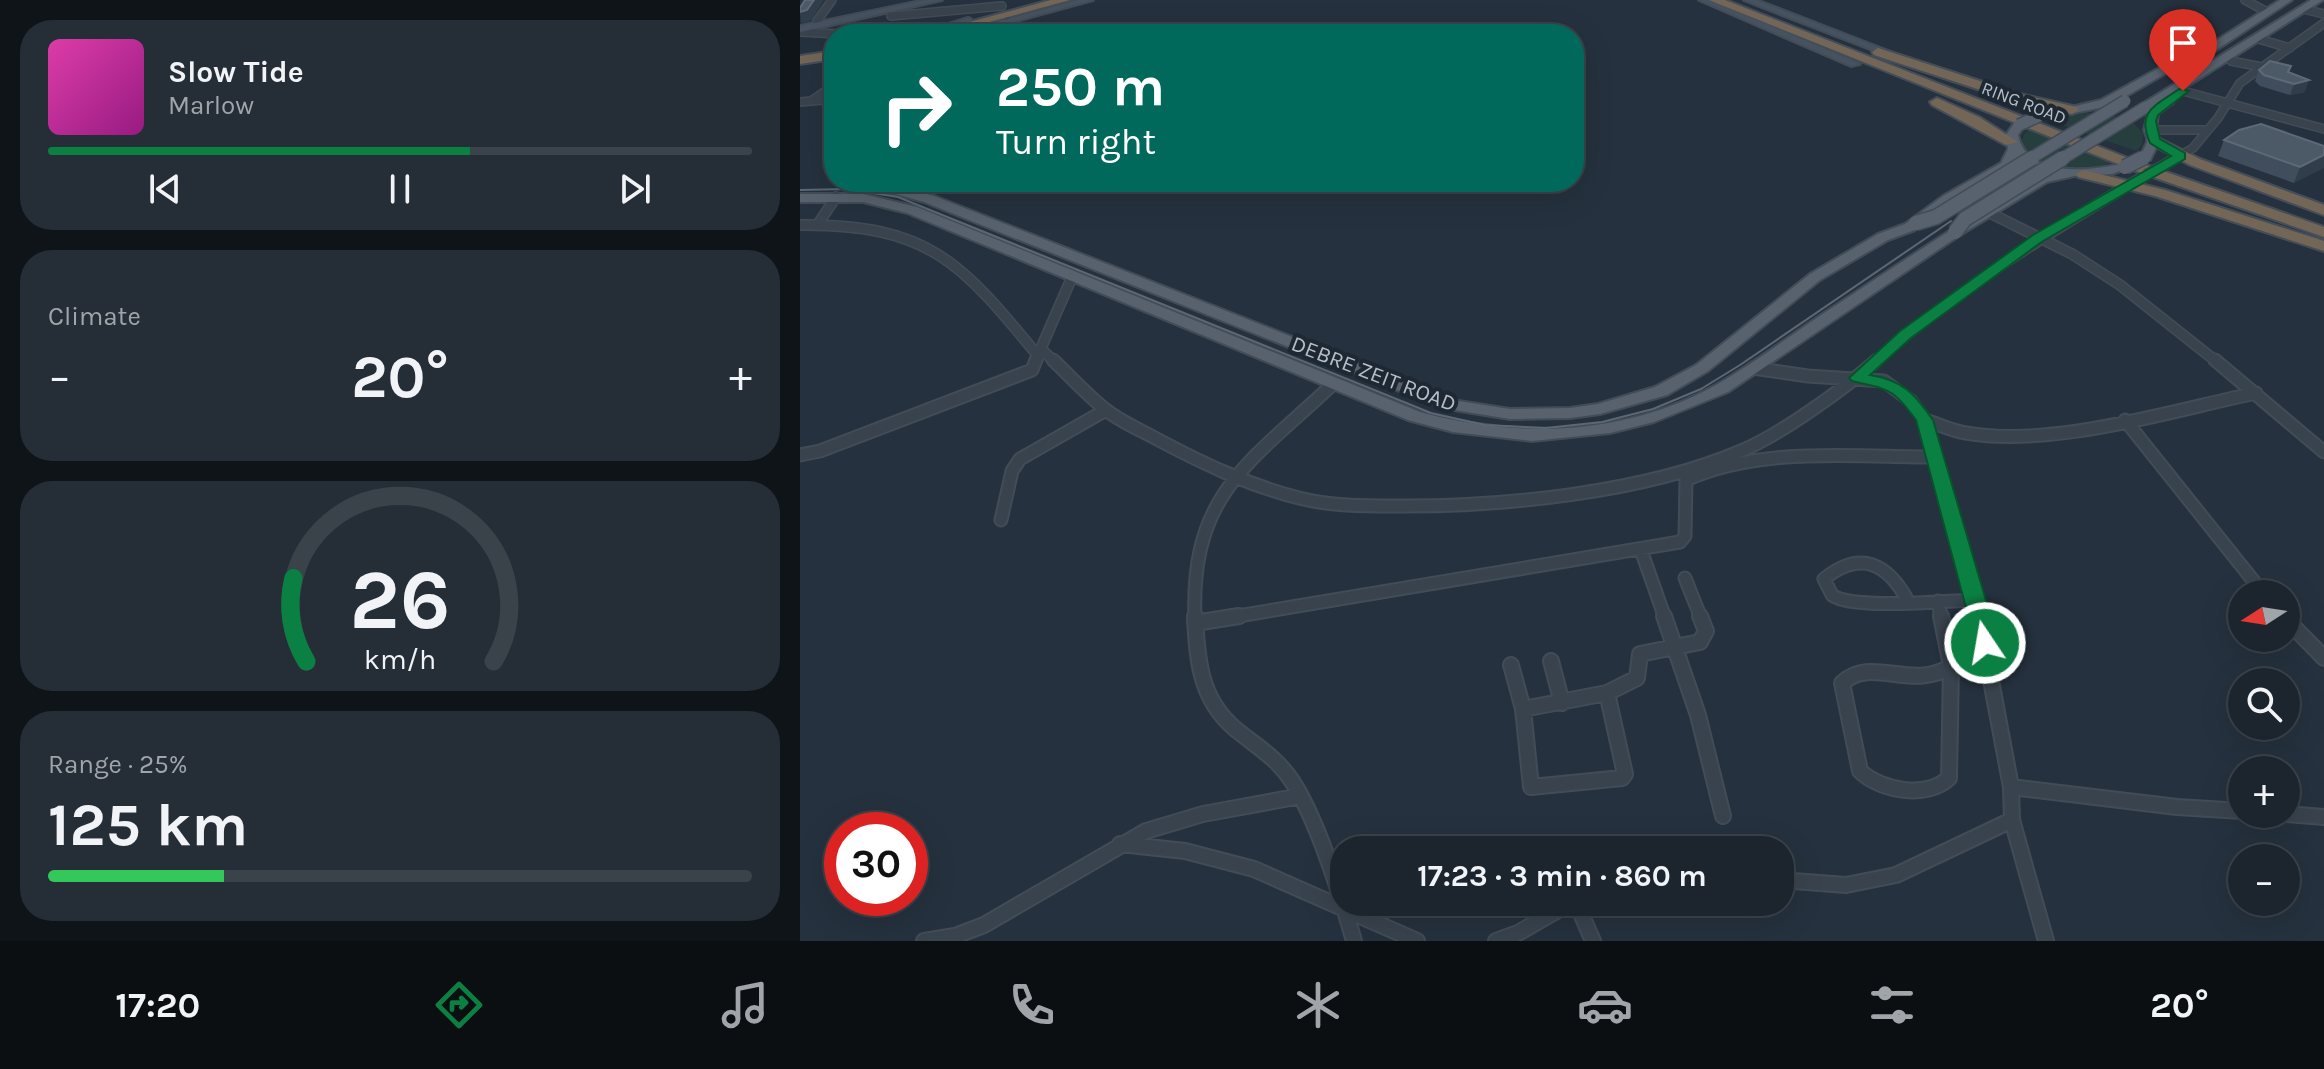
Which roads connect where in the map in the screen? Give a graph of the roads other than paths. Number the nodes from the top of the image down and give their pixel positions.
1 (832, 0) edge
2 (923, 0) edge
3 (936, 0) edge
4 (1051, 0) edge
5 (1064, 0) edge
6 (1078, 0) edge
7 (1089, 0) edge
8 (1703, 0) edge
9 (1715, 0) edge
10 (1733, 0) edge
11 (1748, 0) edge
12 (2245, 0) edge
13 (2287, 0) edge
14 (2321, 9) edge
15 (972, 10) junction
16 (1004, 10) edge
17 (893, 12) junction
18 (2267, 12) junction
19 (930, 14) junction
20 (1761, 17) junction
21 (817, 21) junction
22 (962, 23) junction
23 (2324, 23) edge
24 (827, 24) edge
25 (886, 24) edge
26 (958, 24) edge
27 (970, 24) edge
28 (977, 24) edge
29 (985, 24) edge
30 (824, 25) edge
31 (1795, 25) junction
32 (800, 29) edge
33 (824, 32) edge
34 (2255, 38) junction
35 (2215, 45) junction
36 (2290, 48) junction
37 (824, 55) edge
38 (800, 57) edge
39 (2233, 57) junction
40 (1905, 60) junction
41 (1855, 64) junction
42 (2262, 67) junction
43 (2183, 91) junction
44 (824, 92) edge
45 (824, 100) edge
46 (810, 101) junction
47 (800, 102) edge
48 (2227, 102) junction
49 (2072, 110) junction
50 (2324, 129) edge
51 (2208, 130) junction
52 (2152, 135) junction
53 (2013, 146) junction
54 (2173, 160) junction
55 (2077, 173) junction
56 (2130, 184) junction
57 (800, 186) edge
58 (824, 186) edge
59 (900, 192) edge
60 (836, 197) junction
61 (800, 198) edge
62 (2324, 210) edge
63 (1990, 213) junction
64 (1916, 223) junction
65 (818, 224) junction
66 (800, 225) edge
67 (2324, 225) edge
68 (1955, 232) junction
69 (2324, 232) edge
70 (2038, 238) junction
71 (2324, 246) edge
72 (1072, 277) junction
73 (1041, 353) junction
74 (1753, 368) junction
75 (1857, 378) junction
76 (1334, 383) junction
77 (2256, 393) junction
78 (1106, 410) junction
79 (1925, 420) junction
80 (2125, 420) junction
81 (2324, 452) edge
82 (800, 455) edge
83 (1735, 455) junction
84 (1935, 457) junction
85 (1753, 460) junction
86 (1235, 477) junction
87 (1001, 520) dead end
88 (1641, 550) junction
89 (1685, 578) dead end
90 (2253, 580) edge
91 (1975, 600) junction
92 (1908, 601) junction
93 (1938, 601) junction
94 (1195, 623) junction
95 (2300, 633) edge
96 (1675, 648) junction
97 (2324, 658) edge
98 (1551, 661) dead end
99 (1511, 665) dead end
100 (1951, 666) junction
101 (1607, 693) junction
102 (1562, 703) junction
103 (1523, 709) junction
104 (2011, 787) junction
105 (1301, 796) junction
106 (2228, 810) edge
107 (2300, 815) edge
108 (1723, 816) dead end
109 (2324, 817) edge
110 (2012, 820) junction
111 (1120, 844) junction
112 (1330, 869) edge
113 (1794, 881) edge
114 (1330, 903) edge
115 (1348, 916) edge
116 (1360, 916) edge
117 (1549, 916) edge
118 (1581, 916) edge
119 (950, 940) edge
120 (924, 941) edge
121 (1354, 941) edge
122 (1417, 941) edge
123 (1496, 941) edge
124 (1593, 941) edge
125 (2046, 941) edge

1 - 21 street
2 - 21 street
3 - 17 street
3 - 19 street
4 - 16 street
5 - 27 highway
6 - 29 highway
7 - 16 street
8 - 41 street
9 - 20 highway, RING ROAD
10 - 31 highway, RING ROAD
11 - 40 street
12 - 18 street
13 - 18 main road
14 - 34 main road
15 - 16 street
15 - 19 street
15 - 22 street
16 - 22 street
16 - 28 street
17 - 19 street
17 - 24 street
17 - 25 street
18 - 35 main road
20 - 41 highway
20 - 69 highway, RING ROAD
21 - 32 street
22 - 26 street
23 - 36 street
30 - 32 street
31 - 40 highway
31 - 67 highway, RING ROAD
32 - 33 street
34 - 36 street
34 - 39 main road
35 - 49 main road
35 - 64 main road, bridge
36 - 42 street
37 - 38 highway
39 - 42 street
39 - 43 main road
39 - 68 main road, bridge
40 - 49 highway
41 - 53 highway
42 - 48 street
43 - 48 street
43 - 52 main road
44 - 46 street
45 - 46 street
46 - 47 street
48 - 50 street
48 - 51 street
49 - 52 main road
49 - 53 main road, bridge
51 - 52 street
51 - 54 street
52 - 54 highway
52 - 55 main road, bridge
53 - 55 main road
53 - 64 main road
54 - 56 street, bridge
54 - 62 highway
55 - 56 highway
55 - 63 main road
56 - 70 street
56 - 71 highway
57 - 58 main road, DEBRE ZEIT ROAD
59 - 64 main road, DEBRE ZEIT ROAD
60 - 61 main road, DEBRE ZEIT ROAD
60 - 65 street
60 - 72 main road, DEBRE ZEIT ROAD
63 - 68 main road
63 - 70 street
65 - 66 street
65 - 73 street
68 - 74 main road, DEBRE ZEIT ROAD
70 - 75 street
70 - 77 street
72 - 73 street
72 - 76 main road, DEBRE ZEIT ROAD
73 - 78 street
73 - 82 street
74 - 75 street
74 - 76 main road, DEBRE ZEIT ROAD
75 - 79 street
75 - 83 street
76 - 86 street
77 - 80 street
77 - 81 street
78 - 86 street
78 - 87 street
79 - 80 street
79 - 84 street
80 - 90 street
83 - 85 street
83 - 86 street
84 - 85 street
84 - 91 street
85 - 88 street
86 - 94 street
88 - 94 street
88 - 96 street
89 - 96 street
91 - 93 street
91 - 104 street
92 - 92 street
92 - 93 street
93 - 100 street
94 - 105 street
95 - 97 street
96 - 101 street
96 - 108 street
98 - 102 street
99 - 103 street
100 - 100 street
101 - 102 street
101 - 103 street
102 - 103 street
104 - 106 street
104 - 110 street
105 - 111 street
105 - 112 street
107 - 109 street
110 - 113 street
110 - 125 street
111 - 114 street
111 - 119 street
115 - 121 street
116 - 122 street
117 - 123 street
118 - 124 street
119 - 120 street

